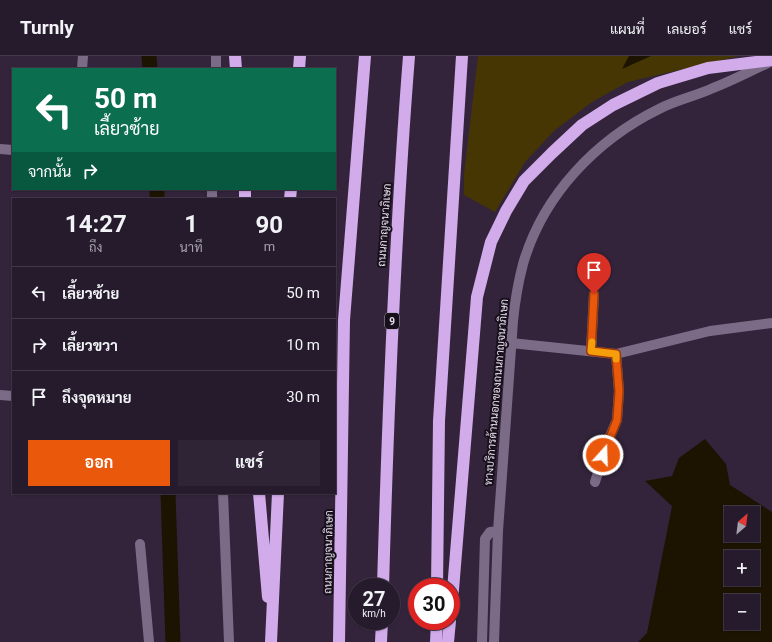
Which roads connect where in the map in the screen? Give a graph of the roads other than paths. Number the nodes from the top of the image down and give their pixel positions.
1 (83, 56) edge
2 (216, 56) edge
3 (235, 56) edge
4 (300, 56) edge
5 (365, 56) edge
6 (409, 56) edge
7 (462, 56) edge
8 (772, 61) edge
9 (82, 68) edge
10 (216, 68) edge
11 (236, 68) edge
12 (299, 68) edge
13 (0, 149) edge
14 (12, 150) edge
15 (594, 294) dead end
16 (772, 324) edge
17 (511, 343) junction
18 (591, 351) junction
19 (616, 354) junction
20 (0, 394) edge
21 (12, 396) edge
22 (595, 482) dead end
23 (223, 494) edge
24 (259, 494) edge
25 (278, 494) edge
26 (498, 532) junction
27 (140, 544) dead end
28 (383, 578) edge
29 (437, 578) edge
30 (454, 578) edge
31 (382, 630) edge
32 (437, 630) edge
33 (449, 630) edge
34 (271, 636) edge
35 (149, 642) edge
36 (229, 642) edge
37 (339, 642) edge
38 (382, 642) edge
39 (436, 642) edge
40 (448, 642) edge
41 (482, 642) edge
42 (494, 642) edge

1 - 9 main road
2 - 10 main road
3 - 11 highway
4 - 12 highway
5 - 37 highway, ถนนกาญจนาภิเษก
6 - 28 highway, ถนนกาญจนาภิเษก / 9
7 - 29 highway
8 - 17 main road, ทางบริการด้านนอกของถนนกาญจนาภิเษก
8 - 30 highway
13 - 14 main road
15 - 18 main road
16 - 19 main road
17 - 18 main road
17 - 26 main road, ทางบริการด้านนอกของถนนกาญจนาภิเษก
18 - 19 main road
19 - 22 main road
20 - 21 main road
23 - 36 main road
24 - 34 highway
25 - 34 highway
26 - 41 main road
26 - 42 main road, ทางบริการด้านนอกของถนนกาญจนาภิเษก
27 - 35 main road
31 - 38 highway
32 - 39 highway
33 - 40 highway

